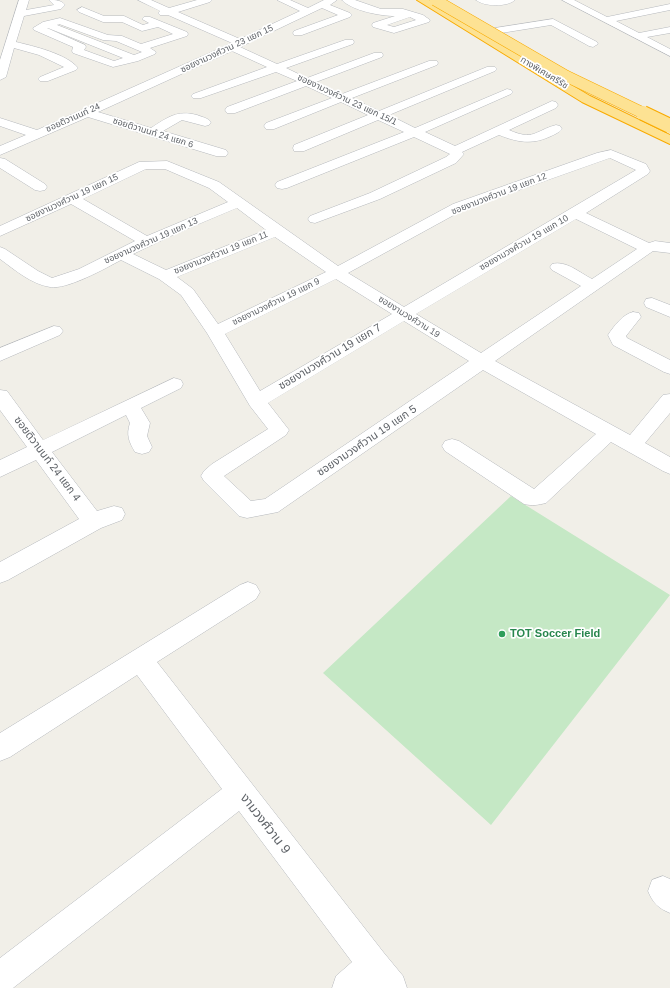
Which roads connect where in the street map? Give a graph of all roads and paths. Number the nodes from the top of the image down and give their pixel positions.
1 (24, 0) edge
2 (54, 0) edge
3 (147, 0) edge
4 (207, 0) edge
5 (282, 0) edge
6 (332, 0) edge
7 (347, 0) edge
8 (361, 0) edge
9 (436, 0) edge
10 (481, 0) edge
11 (510, 0) edge
12 (591, 0) edge
13 (417, 2) edge
14 (570, 2) edge
15 (132, 5) dead end
16 (321, 5) junction
17 (374, 6) dead end
18 (670, 7) edge
19 (82, 10) dead end
20 (307, 10) junction
21 (168, 11) junction
22 (112, 14) junction
23 (20, 15) junction
24 (6, 16) dead end
25 (606, 20) junction
26 (142, 23) junction
27 (47, 24) junction
28 (89, 25) dead end
29 (670, 30) edge
30 (495, 31) junction
31 (298, 33) dead end
32 (0, 36) edge
33 (638, 36) junction
34 (112, 37) junction
35 (12, 40) junction
36 (350, 42) dead end
37 (94, 43) junction
38 (593, 44) dead end
39 (236, 45) junction
40 (81, 47) junction
41 (148, 53) junction
42 (670, 53) edge
43 (3, 56) edge
44 (378, 56) dead end
45 (134, 59) junction
46 (170, 63) dead end
47 (433, 63) dead end
48 (276, 67) junction
49 (185, 69) junction
50 (491, 69) dead end
51 (0, 77) edge
52 (44, 79) dead end
53 (307, 81) junction
54 (146, 86) joint
55 (507, 92) dead end
56 (196, 96) dead end
57 (342, 98) junction
58 (552, 105) dead end
59 (231, 110) dead end
60 (86, 112) junction
61 (379, 114) junction
62 (0, 122) edge
63 (205, 122) dead end
64 (270, 126) dead end
65 (556, 129) dead end
66 (500, 131) junction
67 (415, 132) junction
68 (152, 133) junction
69 (36, 134) junction
70 (668, 134) edge
71 (299, 148) dead end
72 (0, 150) edge
73 (221, 153) dead end
74 (455, 154) junction
75 (0, 162) edge
76 (144, 165) joint
77 (643, 171) joint
78 (282, 186) dead end
79 (40, 187) dead end
80 (71, 198) junction
81 (238, 203) junction
82 (575, 213) junction
83 (314, 219) dead end
84 (277, 231) junction
85 (0, 232) edge
86 (145, 241) junction
87 (648, 248) junction
88 (670, 248) edge
89 (0, 252) edge
90 (121, 254) junction
91 (558, 268) dead end
92 (337, 273) junction
93 (165, 276) junction
94 (593, 286) junction
95 (652, 303) dead end
96 (670, 312) edge
97 (404, 313) junction
98 (633, 317) dead end
99 (54, 331) dead end
100 (215, 332) junction
101 (0, 355) edge
102 (483, 362) junction
103 (670, 368) edge
104 (174, 384) dead end
105 (0, 396) edge
106 (670, 400) edge
107 (257, 401) junction
108 (129, 406) junction
109 (610, 432) junction
110 (632, 445) junction
111 (452, 446) dead end
112 (142, 447) dead end
113 (40, 449) junction
114 (670, 466) edge
115 (0, 469) edge
116 (114, 514) dead end
117 (93, 522) junction
118 (0, 573) edge
119 (248, 592) dead end
120 (140, 659) junction
121 (0, 748) edge
122 (241, 792) junction
123 (382, 976) edge
124 (0, 978) edge
125 (348, 988) edge

1 - 23 street
2 - 23 street
3 - 15 street
3 - 21 street, ซอยงามวงศ์วาน 23 แยก 15/1
4 - 21 street
5 - 20 street
6 - 16 street, ซอยงามวงศ์วาน 23 แยก 15
7 - 13 street
8 - 17 street
9 - 30 street
9 - 70 highway, ทางพิเศษศรีรัช, bridge
10 - 11 street
12 - 14 street
13 - 70 highway, ทางพิเศษศรีรัช
14 - 25 street
16 - 20 street, ซอยงามวงศ์วาน 23 แยก 15
16 - 31 street
18 - 25 street
19 - 22 street
20 - 39 street, ซอยงามวงศ์วาน 23 แยก 15
21 - 26 street
21 - 39 street, ซอยงามวงศ์วาน 23 แยก 15/1
22 - 26 street
22 - 28 street
23 - 24 street
23 - 35 street
25 - 33 street
26 - 34 street
26 - 41 street
27 - 34 street
27 - 37 street
27 - 40 street
29 - 33 street
30 - 38 street
30 - 70 street
32 - 35 street
33 - 42 street
34 - 37 street
34 - 41 street
35 - 43 street
35 - 52 street
36 - 48 street
37 - 40 street
37 - 45 street
39 - 48 street, ซอยงามวงศ์วาน 23 แยก 15/1
39 - 49 street, ซอยงามวงศ์วาน 23 แยก 15
40 - 45 street
41 - 45 street
43 - 51 street
44 - 53 street
46 - 49 street
47 - 57 street
48 - 53 street, ซอยงามวงศ์วาน 23 แยก 15/1
48 - 56 street
49 - 54 street, ซอยงามวงศ์วาน 23 แยก 15
50 - 61 street
53 - 57 street, ซอยงามวงศ์วาน 23 แยก 15/1
53 - 59 street
54 - 60 street, ซอยติวานนท์ 24
55 - 67 street
57 - 61 street, ซอยงามวงศ์วาน 23 แยก 15/1
57 - 64 street
58 - 66 street
60 - 68 street, ซอยติวานนท์ 24 แยก 6
60 - 69 street, ซอยติวานนท์ 24
61 - 67 street, ซอยงามวงศ์วาน 23 แยก 15/1
61 - 71 street
62 - 69 street
63 - 68 street
65 - 66 street
66 - 74 street
67 - 74 street, ซอยงามวงศ์วาน 23 แยก 15/1
67 - 78 street
68 - 73 street, ซอยติวานนท์ 24 แยก 6
69 - 72 street, ซอยติวานนท์ 24
74 - 83 street
75 - 79 street
76 - 80 street, ซอยงามวงศ์วาน 19 แยก 15
76 - 81 street, ซอยงามวงศ์วาน 19
77 - 82 street, ซอยงามวงศ์วาน 19 แยก 10
77 - 92 street, ซอยงามวงศ์วาน 19 แยก 12
80 - 85 street, ซอยงามวงศ์วาน 19 แยก 15
80 - 86 street
81 - 84 street, ซอยงามวงศ์วาน 19
81 - 86 street, ซอยงามวงศ์วาน 19 แยก 13
82 - 87 street
82 - 97 street, ซอยงามวงศ์วาน 19 แยก 10
84 - 92 street, ซอยงามวงศ์วาน 19
84 - 93 street, ซอยงามวงศ์วาน 19 แยก 11
86 - 90 street, ซอยงามวงศ์วาน 19 แยก 13
87 - 88 street
87 - 94 street
89 - 90 street, ซอยงามวงศ์วาน 19 แยก 13
90 - 93 street
91 - 94 street
92 - 97 street, ซอยงามวงศ์วาน 19
92 - 100 street, ซอยงามวงศ์วาน 19 แยก 9
93 - 100 street
94 - 102 street
95 - 96 street
97 - 102 street, ซอยงามวงศ์วาน 19
97 - 107 street, ซอยงามวงศ์วาน 19 แยก 7
98 - 103 street
99 - 101 street
100 - 107 street
102 - 107 street, ซอยงามวงศ์วาน 19 แยก 5
102 - 109 street, ซอยงามวงศ์วาน 19
104 - 108 street
105 - 113 street, ซอยติวานนท์ 24 แยก 4
106 - 110 street
108 - 112 street
108 - 113 street
109 - 110 street, ซอยงามวงศ์วาน 19
109 - 111 street
110 - 114 street, ซอยงามวงศ์วาน 19
113 - 115 street
113 - 117 street, ซอยติวานนท์ 24 แยก 4
116 - 117 street
117 - 118 street
119 - 120 street
120 - 121 street
120 - 122 street, งามวงศ์วาน 9
122 - 123 street, งามวงศ์วาน 9
122 - 124 street
123 - 125 street

